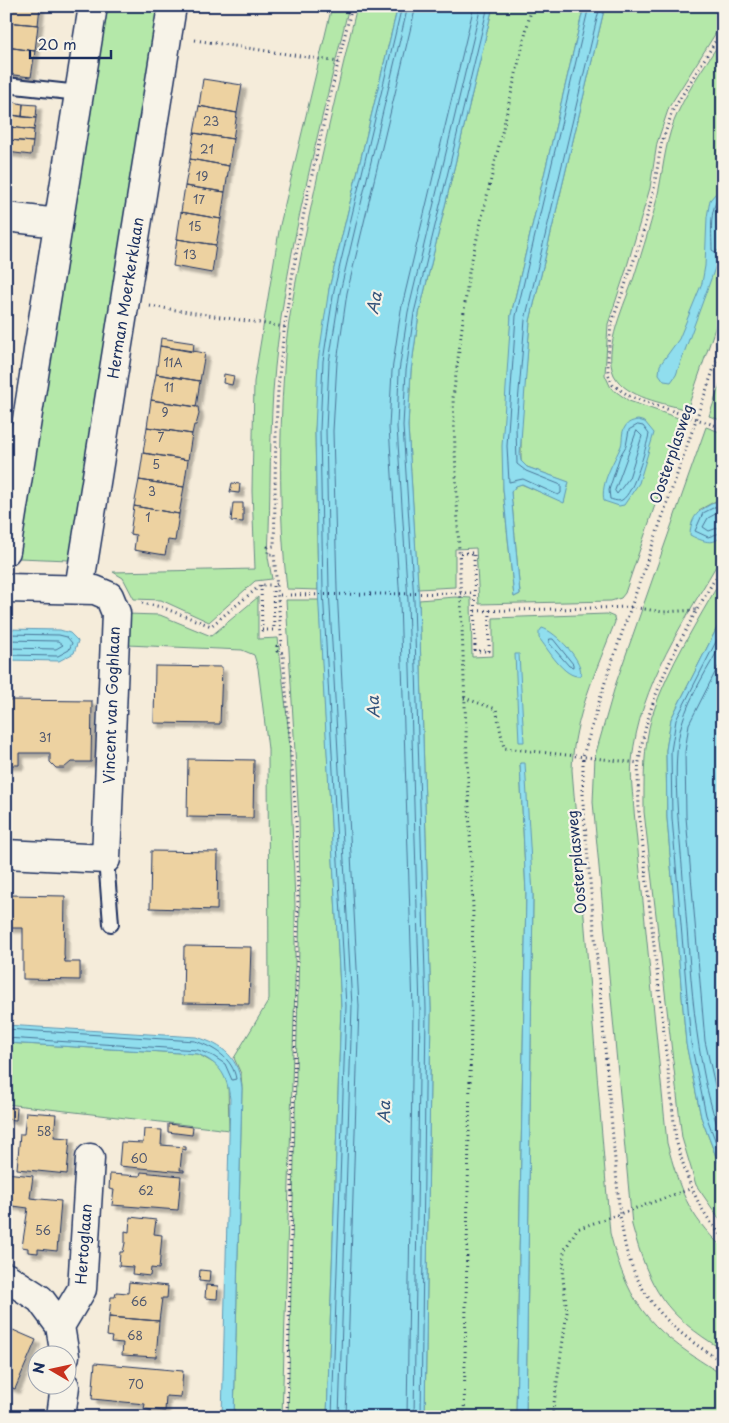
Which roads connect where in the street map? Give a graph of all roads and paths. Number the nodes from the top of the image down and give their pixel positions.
1 (92, 6) edge
2 (172, 6) edge
3 (352, 6) edge
4 (532, 6) edge
5 (723, 29) edge
6 (167, 35) junction
7 (338, 62) junction
8 (6, 85) edge
9 (79, 92) junction
10 (6, 217) edge
11 (58, 223) junction
12 (125, 302) junction
13 (285, 327) junction
14 (723, 342) edge
15 (697, 419) junction
16 (723, 428) edge
17 (6, 551) edge
18 (723, 565) edge
19 (278, 584) junction
20 (261, 585) junction
21 (273, 585) junction
22 (6, 588) edge
23 (80, 589) junction
24 (460, 592) junction
25 (475, 593) junction
26 (110, 596) junction
27 (280, 596) junction
28 (632, 607) junction
29 (490, 610) junction
30 (697, 610) junction
31 (475, 611) junction
32 (464, 698) junction
33 (583, 756) junction
34 (639, 763) junction
35 (6, 854) edge
36 (106, 859) junction
37 (111, 924) dead end
38 (90, 1158) dead end
39 (690, 1189) junction
40 (620, 1216) junction
41 (723, 1237) edge
42 (6, 1277) edge
43 (60, 1326) junction
44 (63, 1346) edge
45 (723, 1362) edge
46 (64, 1396) edge
47 (61, 1417) edge
48 (287, 1417) edge
49 (464, 1417) edge
50 (552, 1417) edge

1 - 9 street
2 - 6 street, Herman Moerkerklaan
3 - 7 path
4 - 24 path
5 - 15 path
6 - 7 path
6 - 12 street, Herman Moerkerklaan
7 - 13 path
8 - 9 lane
9 - 11 street
10 - 11 street
11 - 17 street
12 - 13 path
12 - 23 street, Herman Moerkerklaan
13 - 19 path
14 - 15 path, Oosterplasweg
15 - 16 path
15 - 28 path, Oosterplasweg
18 - 30 path
19 - 21 path
19 - 27 path
20 - 21 path
20 - 21 path
20 - 26 path
22 - 23 street
23 - 26 street
24 - 25 path
24 - 25 path
24 - 27 path
24 - 32 path
25 - 31 path
26 - 36 street, Vincent van Goghlaan
27 - 48 path
28 - 29 path
28 - 30 path
28 - 33 path, Oosterplasweg
29 - 31 path
29 - 31 path
30 - 34 path
32 - 33 path
32 - 49 path
33 - 34 path
33 - 40 path, Oosterplasweg
34 - 39 path
35 - 36 street
36 - 37 lane, Vincent van Goghlaan
38 - 43 street, Hertoglaan
39 - 40 path
39 - 41 path
40 - 45 path, Oosterplasweg
40 - 50 path
42 - 43 street
43 - 44 street
46 - 47 street

